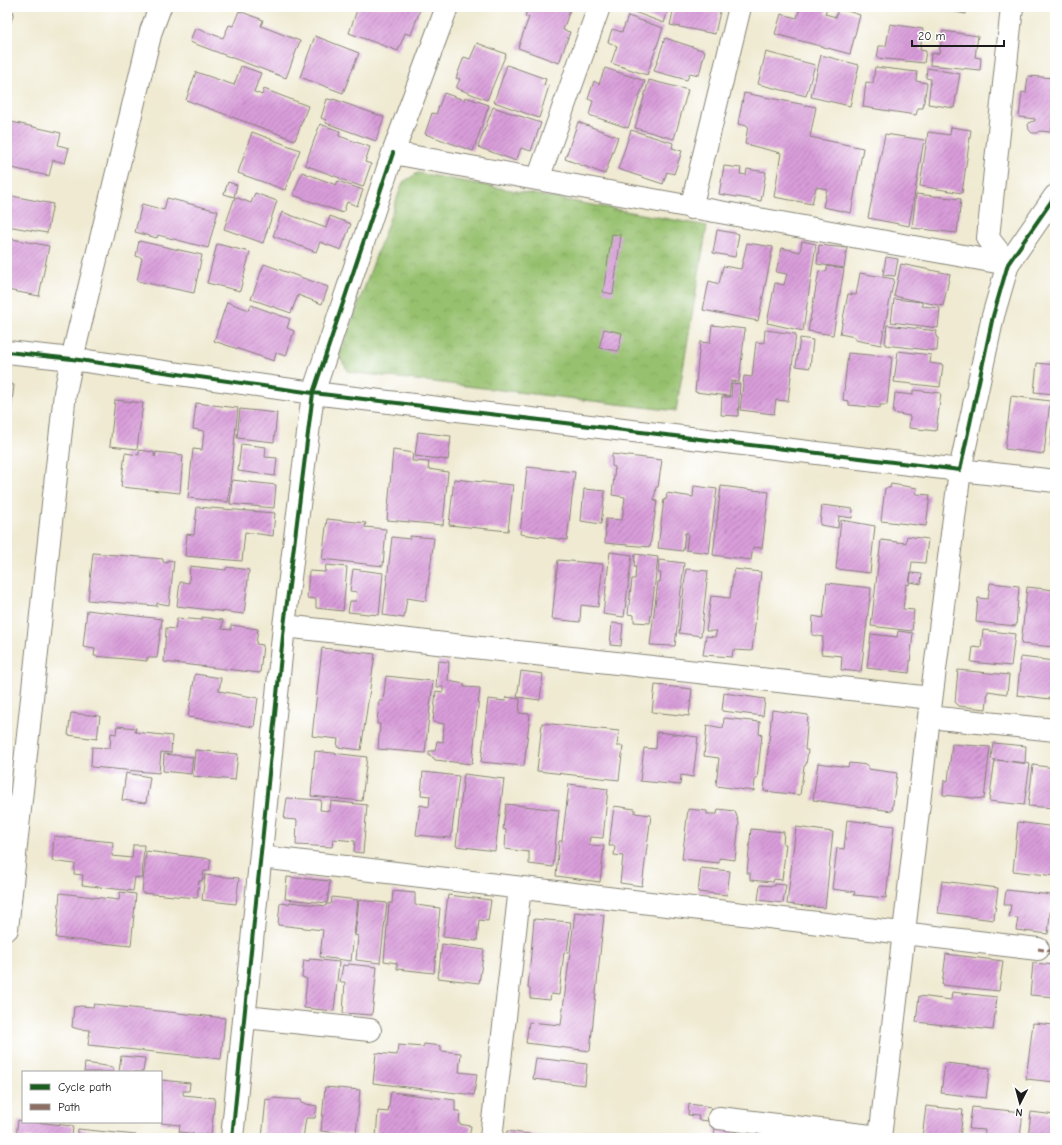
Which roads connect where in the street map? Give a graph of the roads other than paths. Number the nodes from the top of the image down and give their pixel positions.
1 (160, 7) edge
2 (447, 7) edge
3 (599, 7) edge
4 (740, 7) edge
5 (1012, 7) edge
6 (393, 153) junction
7 (538, 179) junction
8 (1055, 196) edge
9 (691, 208) junction
10 (1008, 264) junction
11 (7, 352) edge
12 (72, 359) junction
13 (313, 393) junction
14 (960, 470) junction
15 (1055, 481) edge
16 (284, 626) junction
17 (930, 708) junction
18 (1055, 730) edge
19 (261, 857) junction
20 (520, 888) junction
21 (7, 929) edge
22 (904, 933) junction
23 (1038, 949) dead end
24 (244, 1017) junction
25 (370, 1030) dead end
26 (719, 1118) dead end
27 (232, 1138) edge
28 (491, 1138) edge
29 (880, 1138) edge

1 - 12 street
2 - 6 street
3 - 7 street
4 - 9 street
5 - 10 street
6 - 7 street
6 - 13 street
7 - 9 street
8 - 10 street
9 - 10 street
10 - 14 street
11 - 12 street
12 - 13 street
12 - 21 street
13 - 14 street
13 - 16 street
14 - 15 street
14 - 17 street
16 - 17 street
16 - 19 street
17 - 18 street
17 - 22 street
19 - 20 street
19 - 24 street
20 - 22 street
20 - 28 street
22 - 23 street
22 - 29 street
24 - 25 street
24 - 27 street
26 - 29 street

